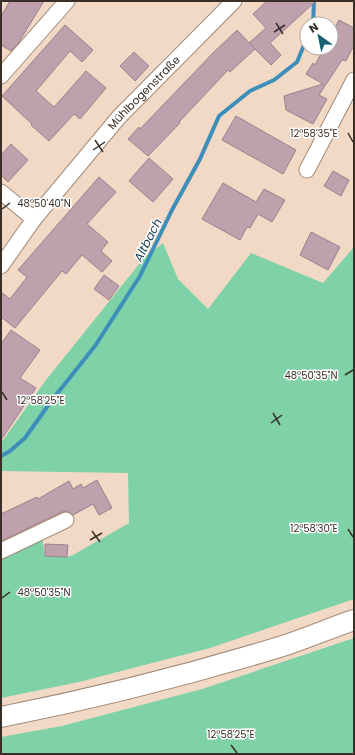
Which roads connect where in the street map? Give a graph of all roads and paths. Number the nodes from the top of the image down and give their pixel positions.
1 (67, 1) edge
2 (234, 1) edge
3 (1, 76) edge
4 (354, 80) edge
5 (307, 170) dead end
6 (1, 192) edge
7 (34, 219) junction
8 (1, 266) edge
9 (66, 520) dead end
10 (1, 551) edge
11 (354, 620) edge
12 (1, 717) edge

1 - 3 street
2 - 7 street, Mühlbogenstraße
4 - 5 street
6 - 7 street
7 - 8 street, Mühlbogenstraße
9 - 10 street
11 - 12 main road

